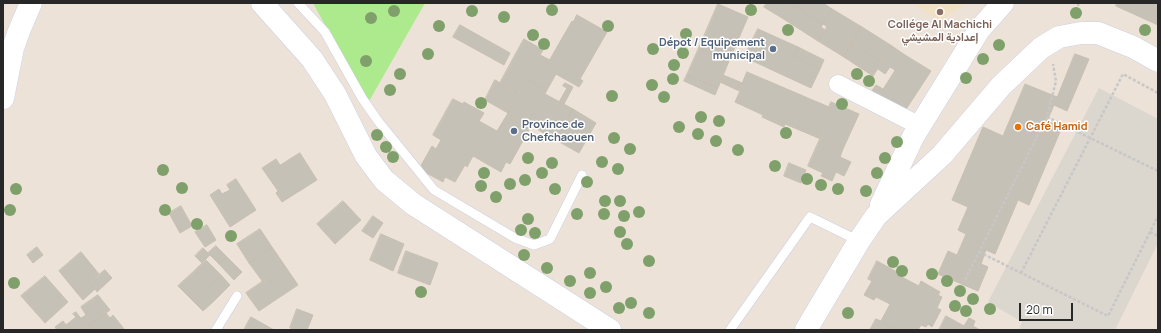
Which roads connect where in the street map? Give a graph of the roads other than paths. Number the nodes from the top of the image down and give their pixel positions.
1 (32, 3) edge
2 (262, 3) edge
3 (298, 3) edge
4 (1002, 3) edge
5 (1158, 61) edge
6 (838, 84) dead end
7 (3, 98) edge
8 (916, 133) junction
9 (942, 155) junction
10 (582, 175) dead end
11 (876, 216) junction
12 (859, 241) junction
13 (237, 296) dead end
14 (216, 330) edge
15 (610, 330) edge
16 (730, 330) edge
17 (806, 330) edge

1 - 7 street
2 - 15 street
3 - 10 lane
4 - 8 street
5 - 9 street
6 - 8 street
8 - 9 street
8 - 11 street
9 - 11 street
11 - 12 street
12 - 16 lane
12 - 17 street
13 - 14 lane

